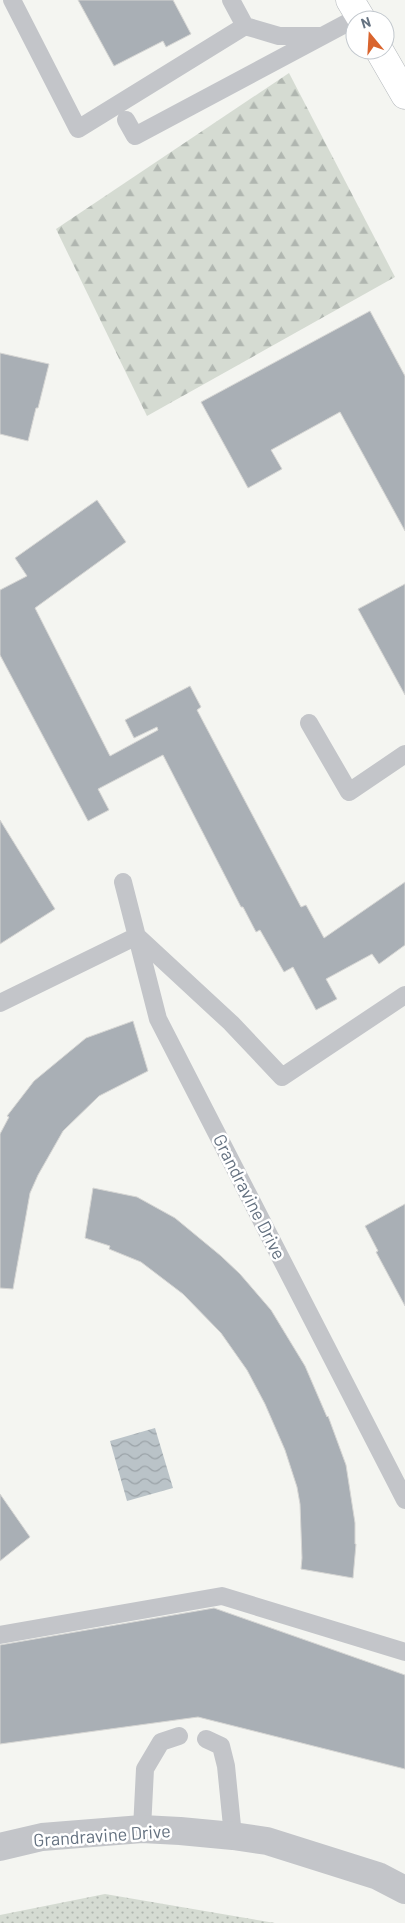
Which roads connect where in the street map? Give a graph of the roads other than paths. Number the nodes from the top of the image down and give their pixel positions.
1 (12, 0) edge
2 (231, 0) edge
3 (345, 20) edge
4 (245, 26) junction
5 (322, 36) junction
6 (385, 60) edge
7 (405, 95) edge
8 (126, 120) dead end
9 (310, 723) dead end
10 (405, 754) edge
11 (123, 882) dead end
12 (137, 936) junction
13 (405, 996) edge
14 (0, 1003) edge
15 (405, 1500) edge
16 (0, 1634) edge
17 (405, 1652) edge
18 (179, 1736) dead end
19 (206, 1739) dead end
20 (142, 1830) junction
21 (233, 1836) junction
22 (0, 1847) edge
23 (405, 1890) edge

1 - 4 lane
2 - 4 lane
3 - 5 lane
4 - 5 lane
5 - 8 lane
6 - 7 main road
9 - 10 lane
11 - 12 lane, Grandravine Drive
12 - 13 lane
12 - 14 lane
12 - 15 lane, Grandravine Drive
16 - 17 lane
18 - 20 lane
19 - 21 lane
20 - 21 street, Grandravine Drive
20 - 22 street, Grandravine Drive
21 - 23 street, Grandravine Drive

